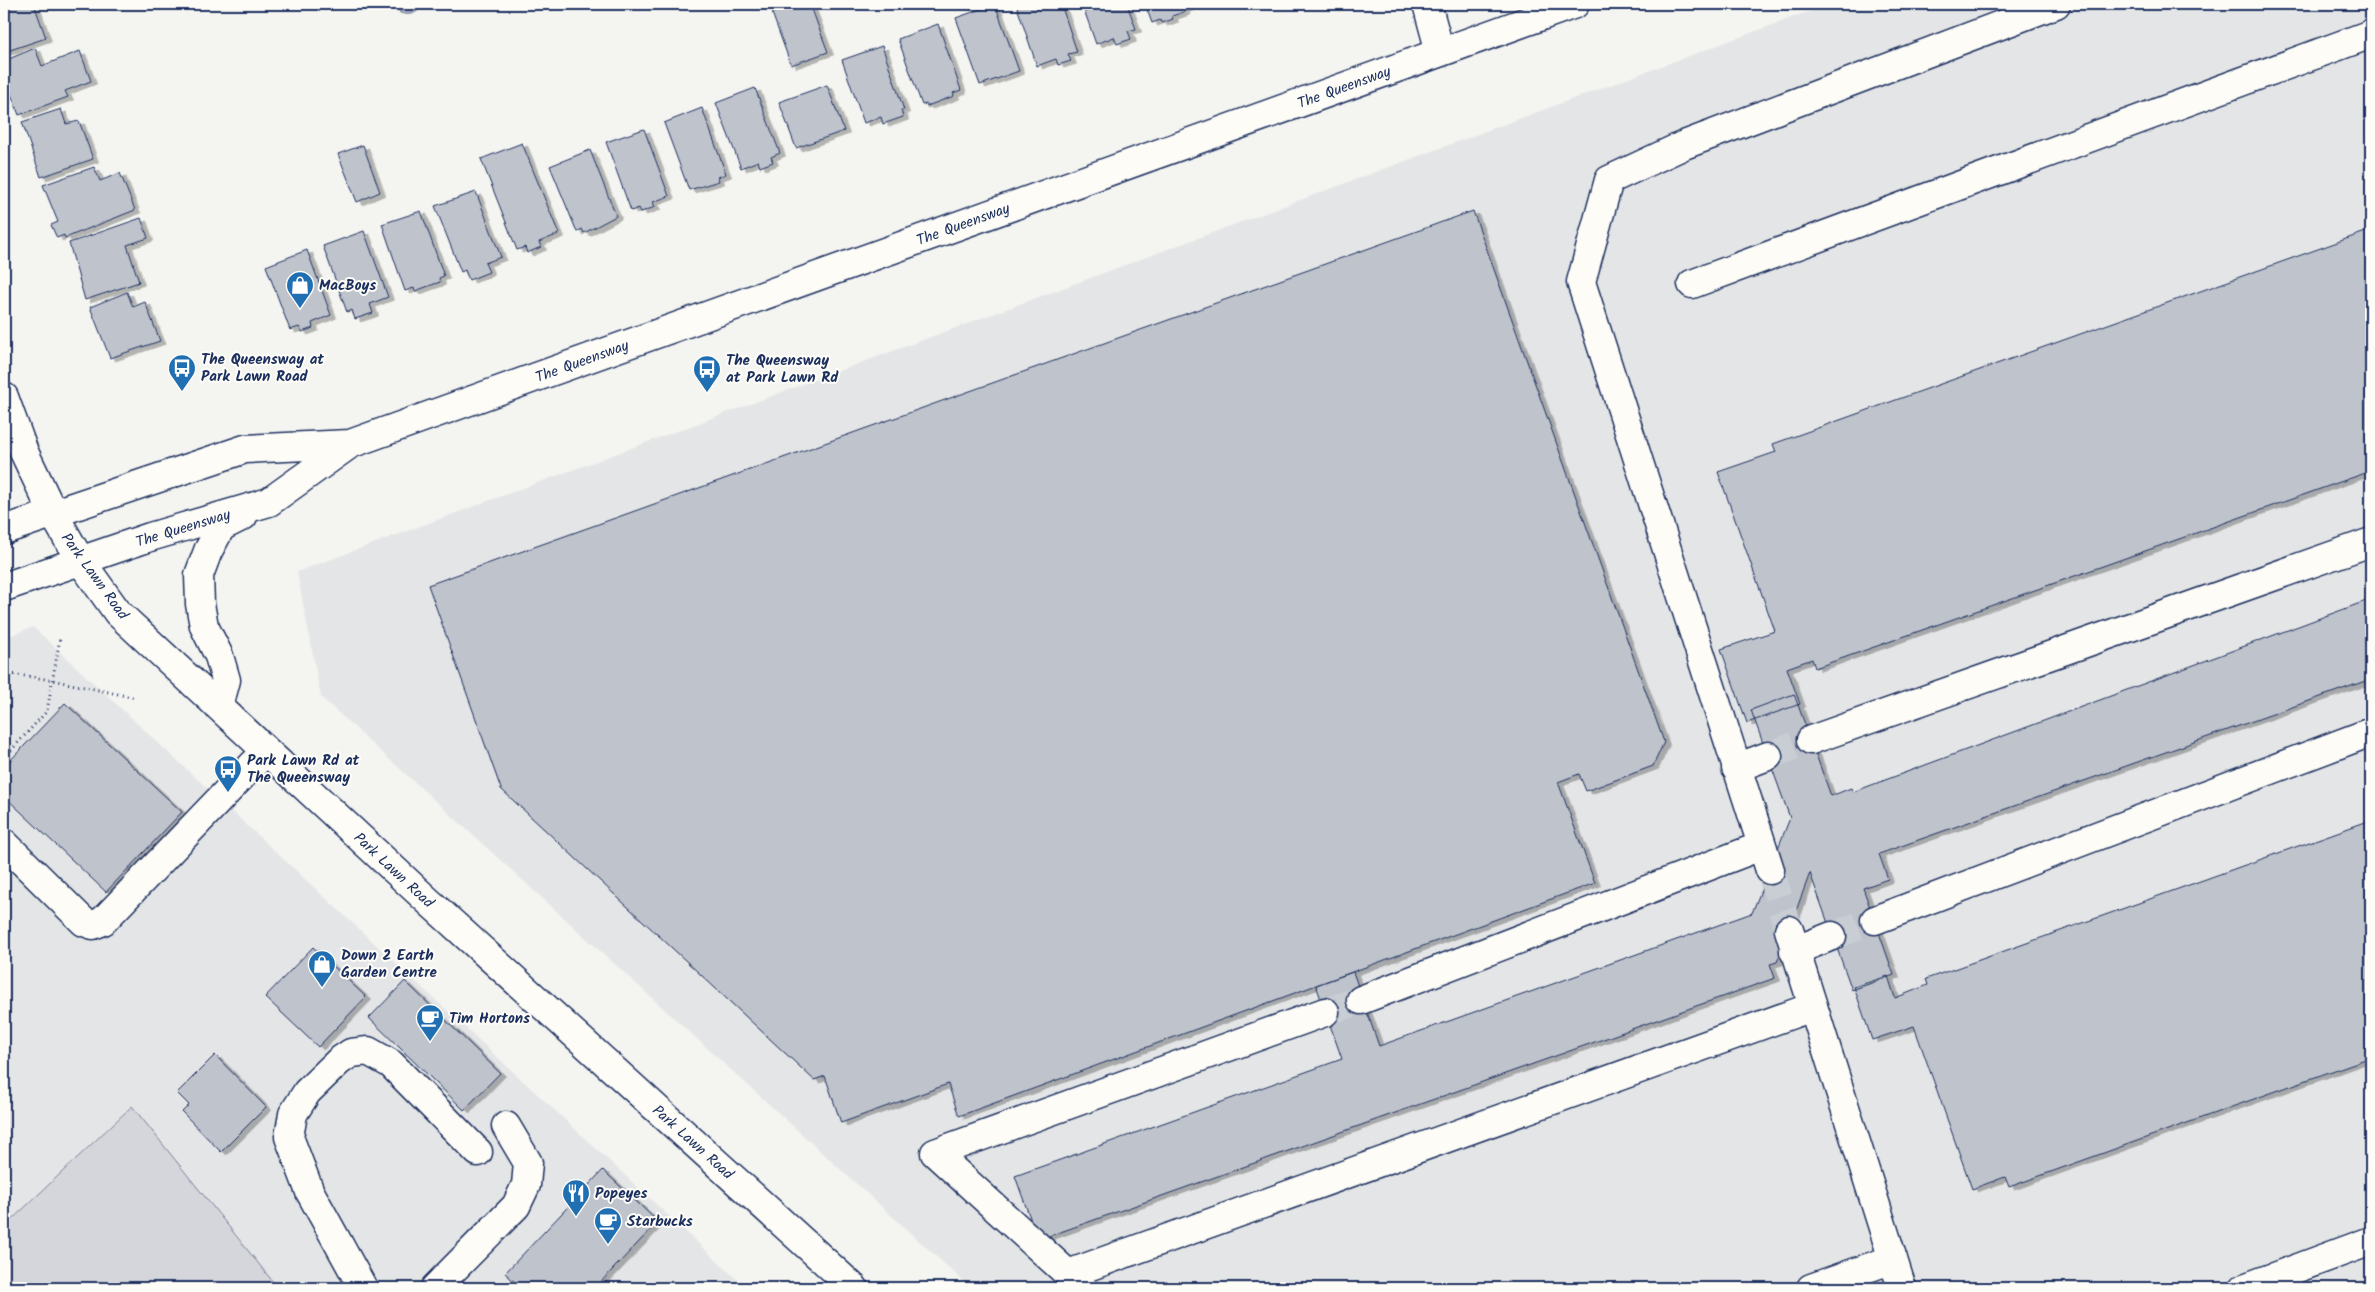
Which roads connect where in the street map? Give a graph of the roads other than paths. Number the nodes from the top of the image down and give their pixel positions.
1 (1427, 4) edge
2 (1575, 4) edge
3 (2056, 4) edge
4 (2371, 34) edge
5 (1440, 52) junction
6 (1692, 284) dead end
7 (4, 397) edge
8 (350, 444) junction
9 (269, 502) junction
10 (52, 514) junction
11 (4, 530) edge
12 (2371, 542) edge
13 (80, 560) junction
14 (4, 586) edge
15 (219, 706) junction
16 (2371, 732) edge
17 (1811, 740) tunnel mouth
18 (265, 752) junction
19 (1768, 756) tunnel mouth
20 (1736, 768) junction
21 (4, 843) edge
22 (1875, 920) tunnel mouth
23 (1832, 936) tunnel mouth
24 (1361, 1000) tunnel mouth
25 (1812, 1007) junction
26 (1325, 1012) tunnel mouth
27 (506, 1126) dead end
28 (478, 1152) dead end
29 (2371, 1241) edge
30 (1893, 1259) junction
31 (1075, 1281) edge
32 (363, 1288) edge
33 (435, 1288) edge
34 (854, 1288) edge
35 (1810, 1288) edge
36 (1902, 1288) edge
37 (2244, 1288) edge

1 - 5 main road
2 - 5 main road, The Queensway
3 - 20 main road
4 - 6 main road
5 - 8 main road, The Queensway
7 - 10 main road, Park Lawn Road
8 - 9 main road, The Queensway
8 - 10 main road, The Queensway
9 - 13 main road, The Queensway
9 - 15 main road
10 - 11 main road, The Queensway
10 - 13 main road, Park Lawn Road
12 - 17 main road
13 - 14 main road, The Queensway
13 - 15 main road, Park Lawn Road
15 - 18 main road, Park Lawn Road
16 - 22 main road
18 - 21 main road
18 - 34 main road, Park Lawn Road
19 - 20 main road
20 - 24 main road
23 - 25 main road
25 - 30 main road
25 - 31 main road
26 - 31 main road
27 - 33 main road
28 - 32 main road
29 - 37 main road
30 - 35 main road
30 - 36 main road

